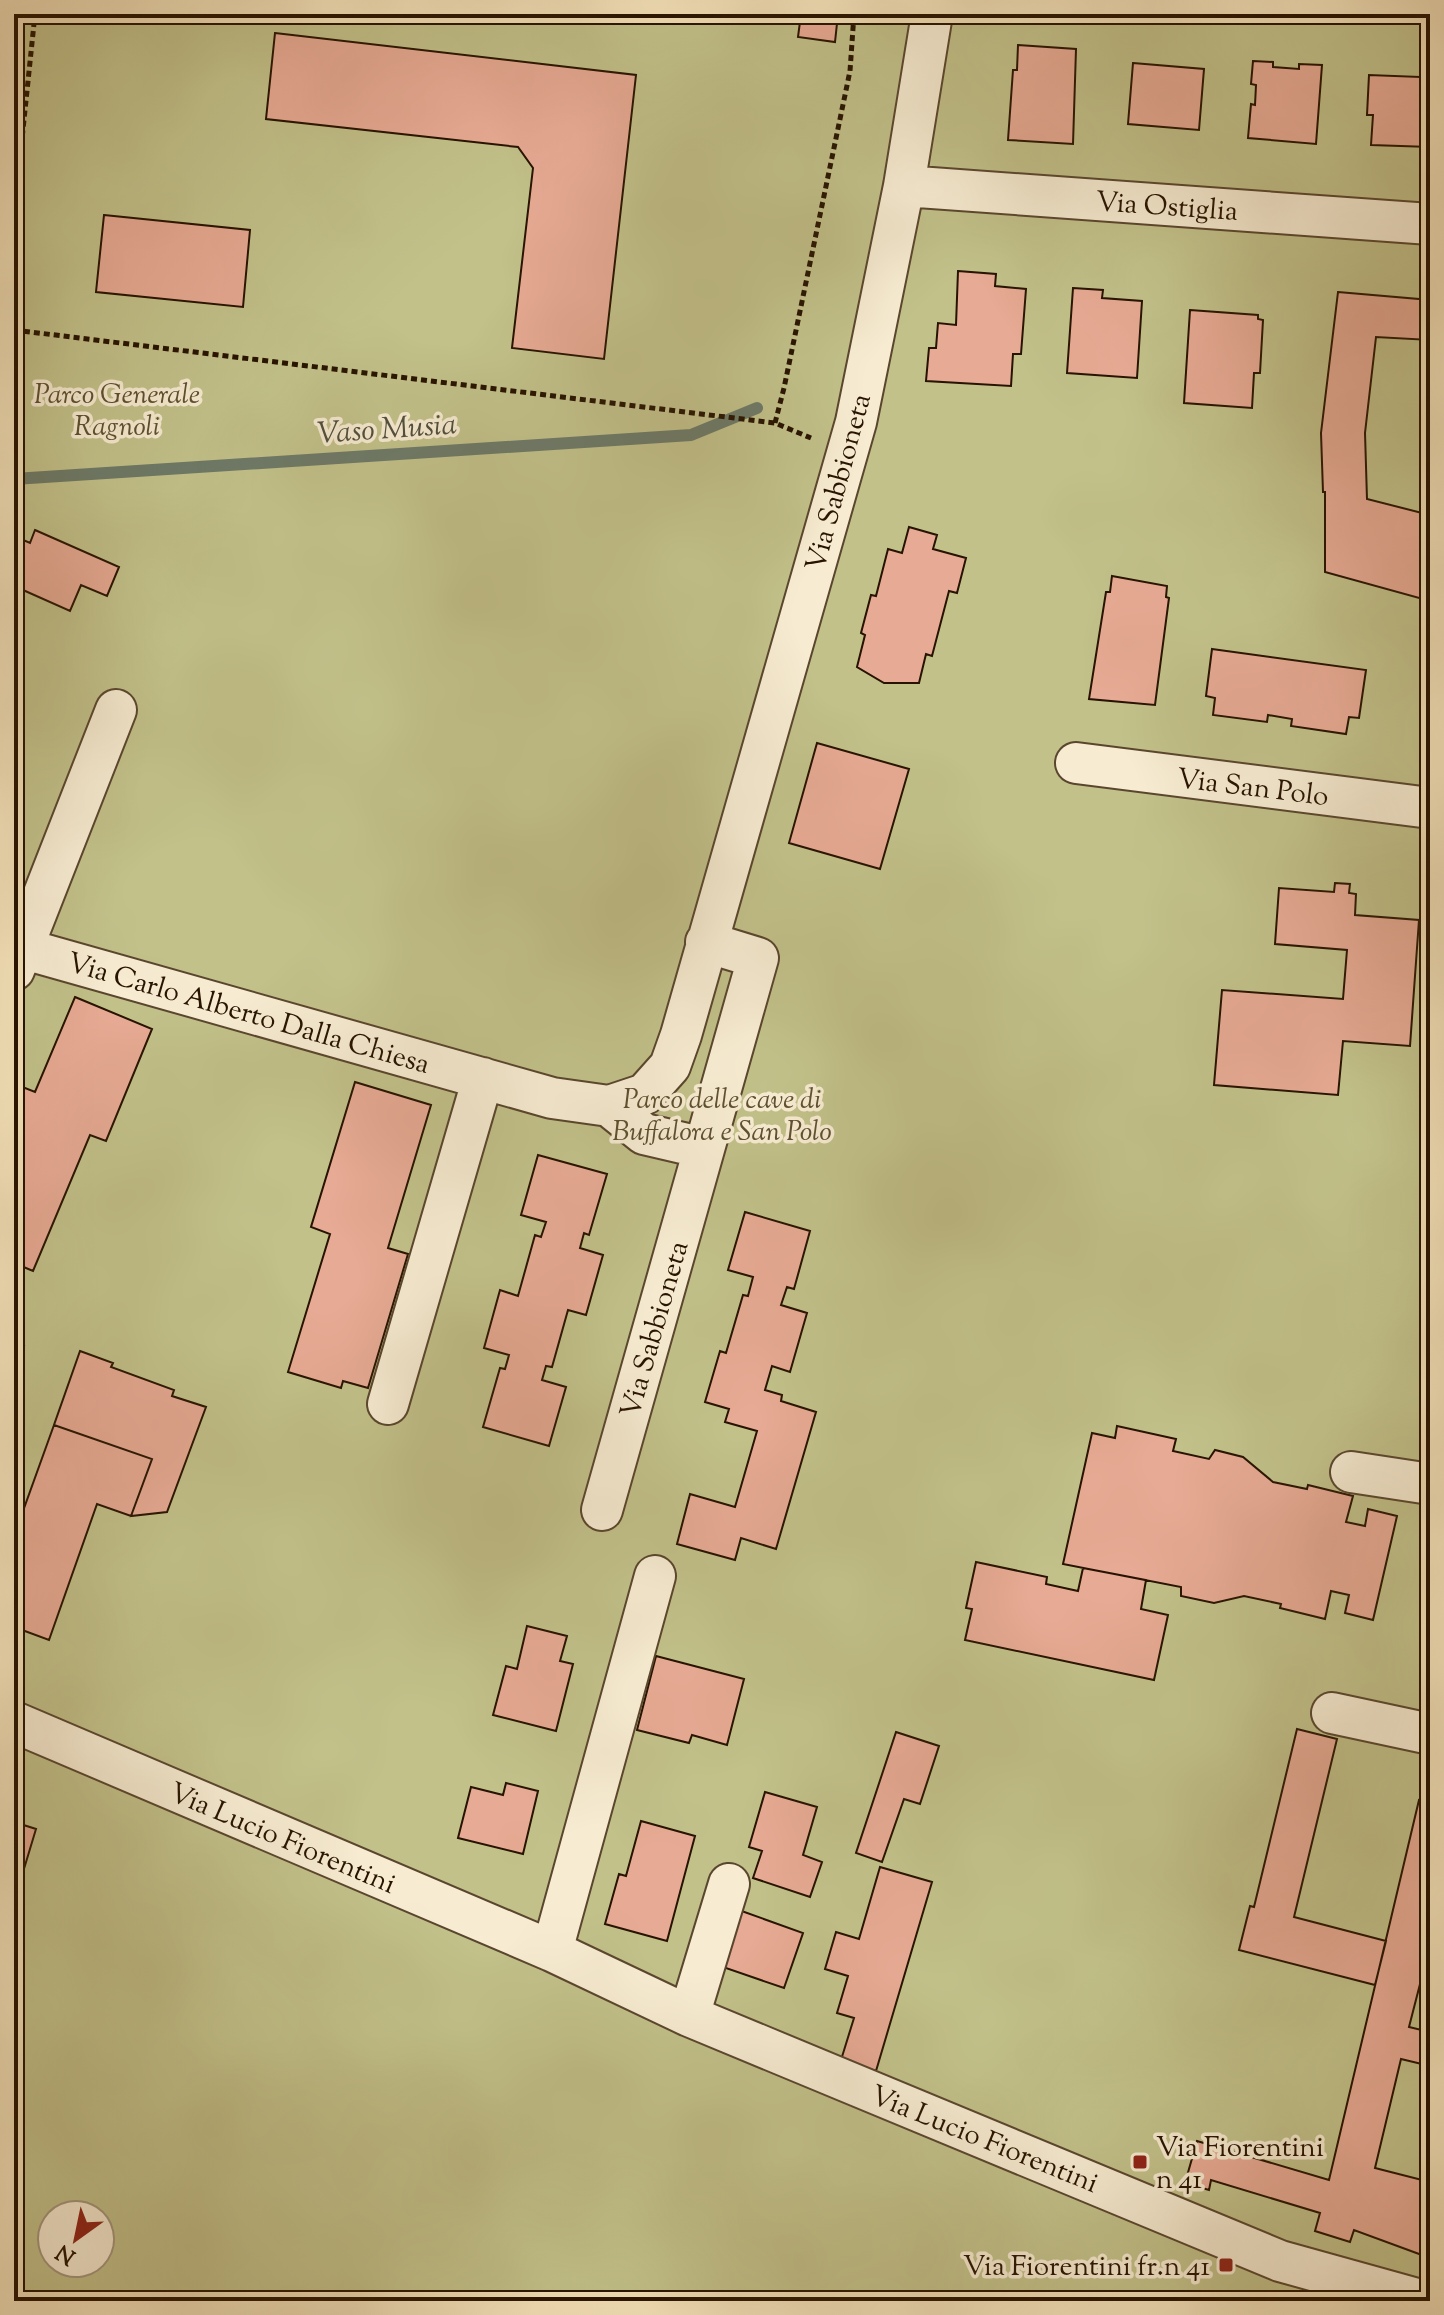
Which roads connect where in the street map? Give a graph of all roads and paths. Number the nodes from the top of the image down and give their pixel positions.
1 (35, 14) edge
2 (854, 14) edge
3 (932, 14) edge
4 (904, 186) junction
5 (14, 216) edge
6 (1430, 224) edge
7 (14, 330) edge
8 (775, 423) junction
9 (851, 440) junction
10 (116, 710) dead end
11 (1076, 763) dead end
12 (1430, 808) edge
13 (706, 942) junction
14 (17, 955) edge
15 (670, 1066) joint
16 (483, 1078) junction
17 (609, 1106) junction
18 (704, 1148) junction
19 (388, 1404) dead end
20 (1351, 1472) dead end
21 (1430, 1484) edge
22 (602, 1510) dead end
23 (655, 1576) dead end
24 (1332, 1713) dead end
25 (14, 1722) edge
26 (1430, 1734) edge
27 (729, 1884) dead end
28 (552, 1951) junction
29 (689, 2016) junction
30 (1280, 2261) junction
31 (1345, 2301) edge
32 (1424, 2301) edge

1 - 5 path
2 - 8 path
3 - 4 street, Via Sabbioneta
4 - 6 street, Via Ostiglia
4 - 9 street, Via Sabbioneta
7 - 8 path
8 - 9 path
9 - 13 street, Via Sabbioneta
10 - 14 street
11 - 12 street, Via San Polo
13 - 15 street, Via Sabbioneta
13 - 18 street, Via Sabbioneta
14 - 16 street, Via Carlo Alberto Dalla Chiesa
15 - 17 street, Via Carlo Alberto Dalla Chiesa
16 - 17 street, Via Carlo Alberto Dalla Chiesa
16 - 19 street
17 - 18 street
18 - 22 street, Via Sabbioneta
20 - 21 street
23 - 28 street
24 - 26 street
25 - 28 street, Via Lucio Fiorentini
27 - 29 street
28 - 29 street, Via Lucio Fiorentini
29 - 30 street, Via Lucio Fiorentini
30 - 31 street, Via Lucio Fiorentini
30 - 32 street, Via Lucio Fiorentini

